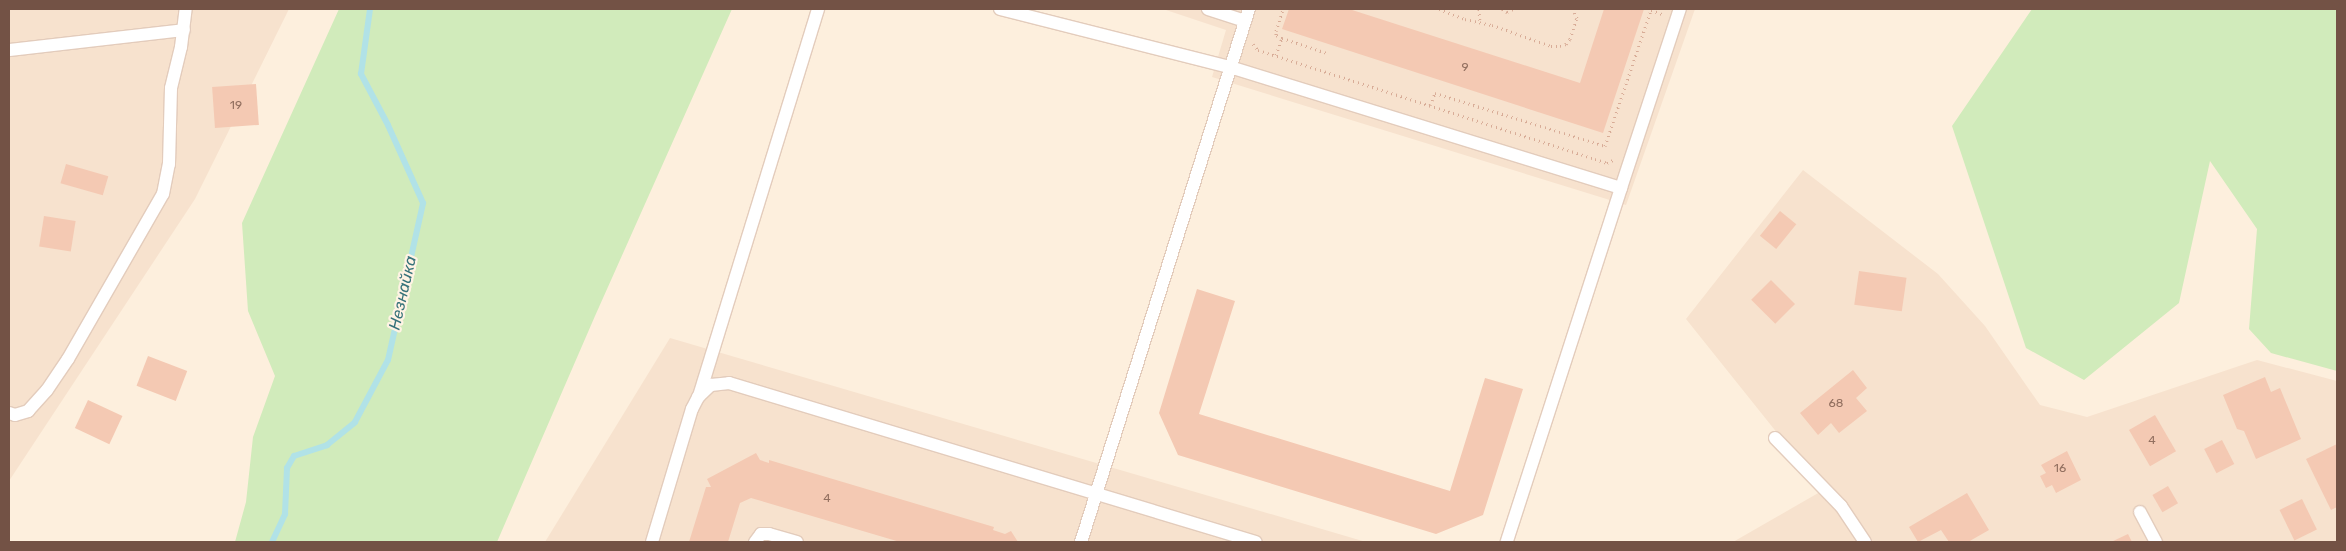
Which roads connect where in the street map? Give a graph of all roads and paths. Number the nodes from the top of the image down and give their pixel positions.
1 (186, 9) edge
2 (818, 9) edge
3 (1000, 9) edge
4 (1208, 9) edge
5 (1283, 9) edge
6 (1439, 9) edge
7 (1479, 9) edge
8 (1502, 9) edge
9 (1514, 9) edge
10 (1573, 9) edge
11 (1664, 9) edge
12 (1680, 9) edge
13 (1662, 14) junction
14 (1247, 15) edge
15 (1480, 22) junction
16 (1659, 23) dead end
17 (184, 30) junction
18 (1282, 38) junction
19 (1252, 43) dead end
20 (9, 50) edge
21 (1327, 53) dead end
22 (1276, 56) junction
23 (1230, 67) junction
24 (1430, 105) junction
25 (1616, 157) dead end
26 (1621, 188) junction
27 (698, 397) junction
28 (9, 413) edge
29 (1775, 438) dead end
30 (1096, 494) junction
31 (2140, 512) dead end
32 (652, 542) edge
33 (755, 542) edge
34 (797, 542) edge
35 (1082, 542) edge
36 (1256, 542) edge
37 (1508, 542) edge
38 (1865, 542) edge
39 (2156, 542) edge

1 - 17 lane
2 - 27 lane
3 - 23 lane
4 - 14 lane
5 - 18 path
6 - 15 path
7 - 15 path
8 - 9 path
10 - 15 path
11 - 13 path
12 - 26 lane
13 - 16 path
13 - 24 path
14 - 23 lane
17 - 20 lane
17 - 28 lane
18 - 21 path
18 - 22 path
19 - 22 path
22 - 24 path
23 - 26 lane
23 - 30 lane
24 - 25 path
26 - 37 lane
27 - 30 lane
27 - 32 lane
29 - 38 lane
30 - 35 lane
30 - 36 lane
31 - 39 lane
33 - 34 lane

